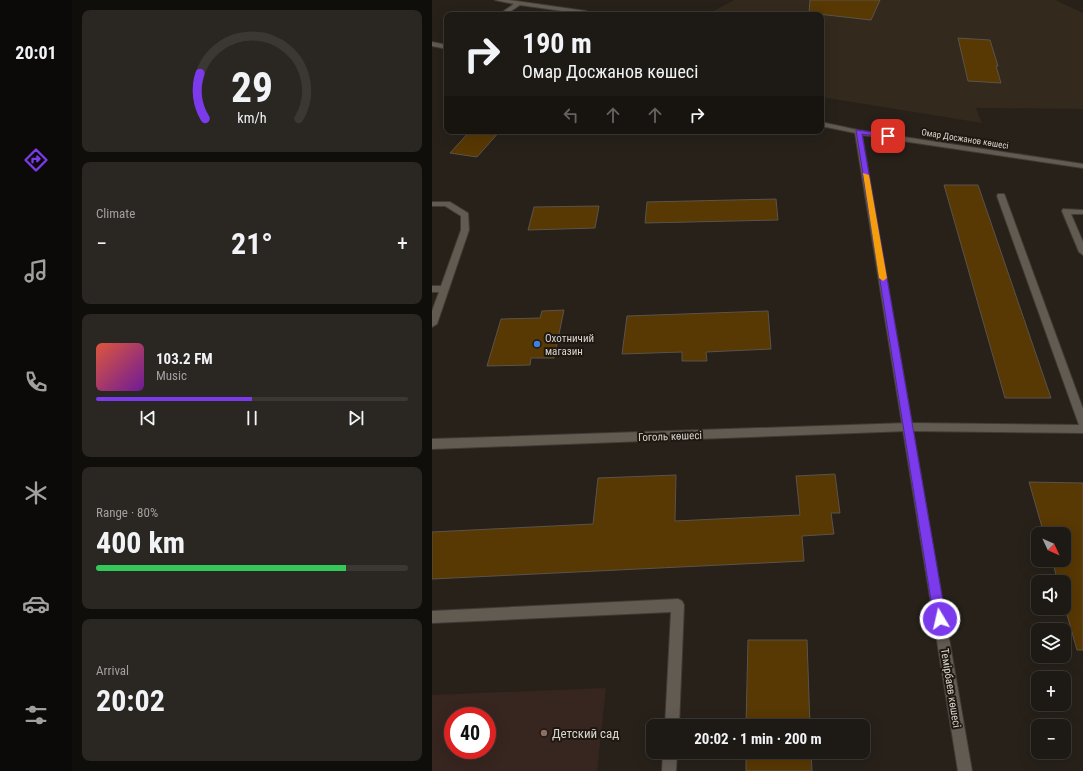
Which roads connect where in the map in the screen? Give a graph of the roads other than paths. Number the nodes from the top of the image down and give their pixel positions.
1 (498, 0) edge
2 (520, 3) junction
3 (506, 12) edge
4 (579, 12) edge
5 (432, 44) edge
6 (444, 46) edge
7 (824, 125) edge
8 (858, 132) junction
9 (1083, 166) edge
10 (1001, 196) dead end
11 (432, 204) edge
12 (1083, 212) edge
13 (1083, 252) edge
14 (444, 289) junction
15 (432, 290) edge
16 (432, 324) edge
17 (1083, 423) edge
18 (908, 427) junction
19 (1083, 430) edge
20 (432, 444) edge
21 (432, 617) edge
22 (672, 719) edge
23 (670, 759) edge
24 (669, 771) edge
25 (965, 771) edge

1 - 2 street
2 - 3 street
2 - 4 street
5 - 6 street
7 - 8 street, Омар Досжанов көшесі
8 - 9 street, Омар Досжанов көшесі
8 - 18 street, Темірбаев көшесі
10 - 17 street
11 - 14 street
12 - 13 street
14 - 15 street
14 - 16 street
18 - 19 street, Гоголь көшесі
18 - 20 street, Гоголь көшесі
18 - 25 street, Темірбаев көшесі
21 - 22 street
23 - 24 street

